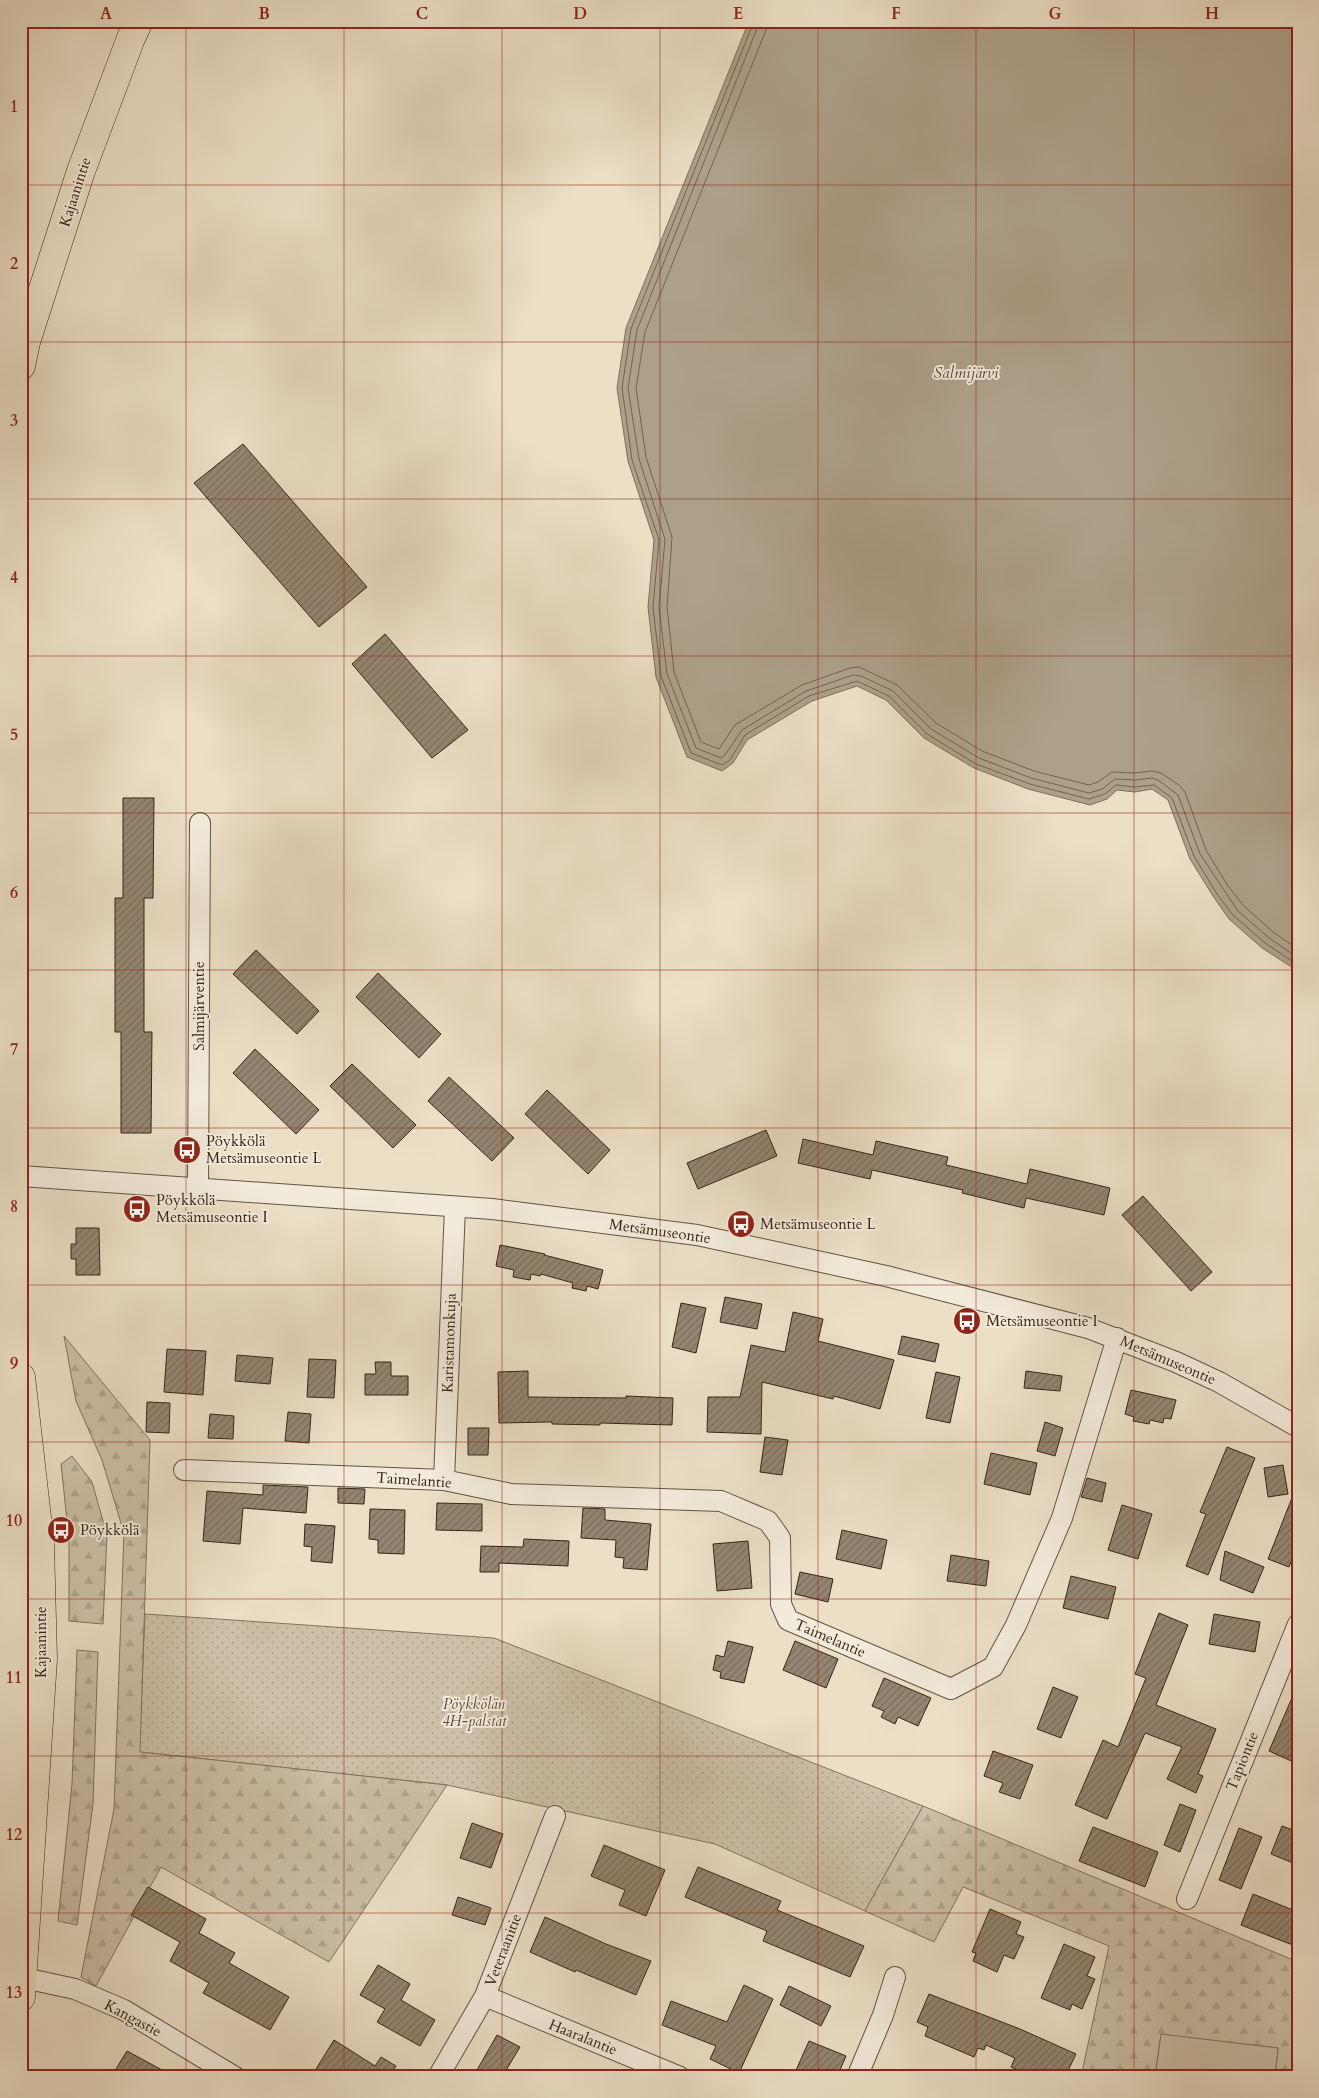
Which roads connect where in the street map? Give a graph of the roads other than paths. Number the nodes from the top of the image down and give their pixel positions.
1 (139, 21) edge
2 (23, 350) edge
3 (200, 823) dead end
4 (21, 1176) edge
5 (198, 1189) junction
6 (455, 1207) junction
7 (1117, 1338) junction
8 (21, 1377) edge
9 (1298, 1427) edge
10 (184, 1470) dead end
11 (444, 1480) junction
12 (1298, 1624) edge
13 (32, 1661) edge
14 (555, 1816) dead end
15 (1187, 1899) dead end
16 (895, 1977) dead end
17 (22, 1988) edge
18 (485, 1996) junction
19 (235, 2077) edge
20 (438, 2077) edge
21 (680, 2077) edge
22 (857, 2077) edge

1 - 2 main road, Kajaanintie
3 - 5 street, Salmijärventie
4 - 5 street, Metsämuseontie
5 - 6 street, Metsämuseontie
6 - 7 street, Metsämuseontie
6 - 11 street, Karistamonkuja
7 - 9 street, Metsämuseontie
7 - 11 street, Taimelantie
8 - 13 main road, Kajaanintie
10 - 11 street, Taimelantie
12 - 15 street, Tapiontie
13 - 17 main road, Kajaanintie
14 - 18 street, Veteraanitie
16 - 22 street
17 - 19 street, Kangastie
18 - 20 street, Veteraanitie
18 - 21 street, Haaralantie

